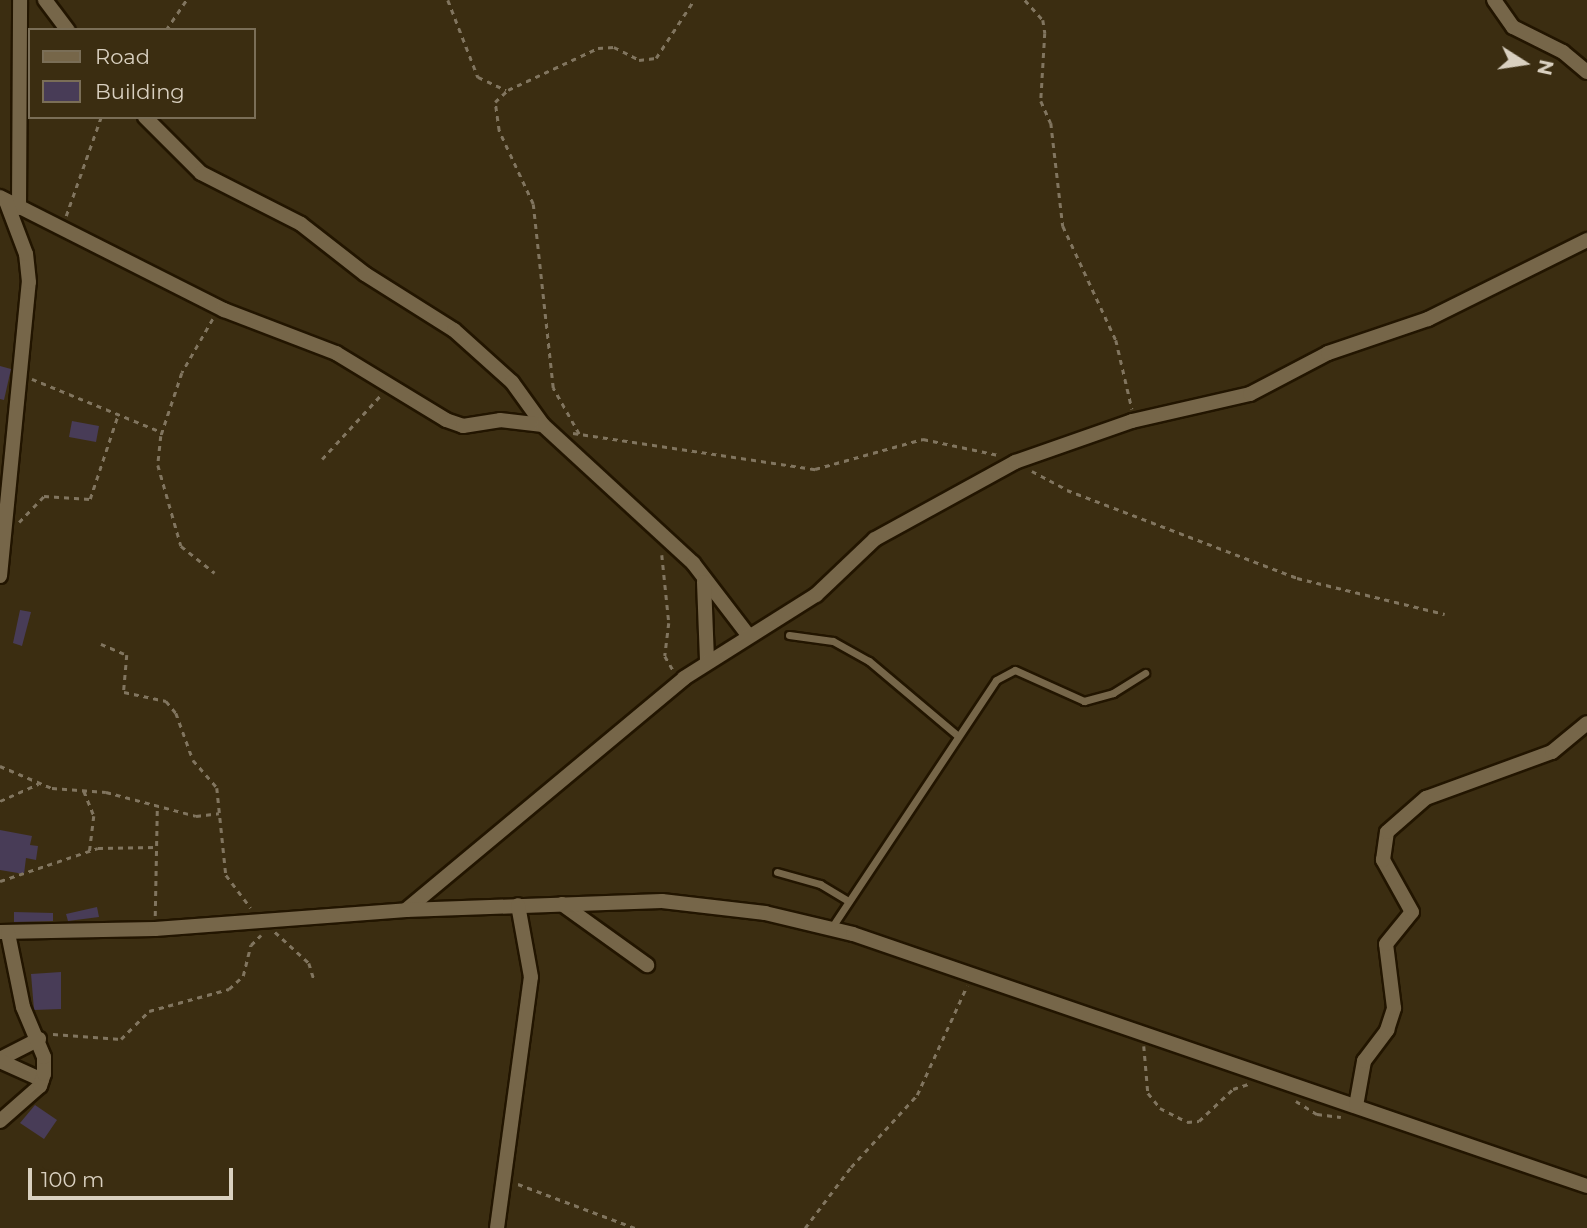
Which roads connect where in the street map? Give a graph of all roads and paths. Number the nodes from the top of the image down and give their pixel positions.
1 (20, 0) edge
2 (46, 0) edge
3 (186, 0) edge
4 (448, 0) edge
5 (694, 0) edge
6 (1025, 0) edge
7 (1494, 0) edge
8 (67, 28) edge
9 (167, 28) edge
10 (1587, 72) edge
11 (508, 90) junction
12 (100, 119) edge
13 (147, 119) edge
14 (8, 202) edge
15 (62, 230) junction
16 (1587, 240) edge
17 (233, 314) junction
18 (22, 376) junction
19 (386, 387) junction
20 (118, 415) junction
21 (1132, 421) junction
22 (547, 428) junction
23 (162, 432) junction
24 (579, 434) junction
25 (322, 458) dead end
26 (1015, 462) junction
27 (15, 527) dead end
28 (657, 528) junction
29 (215, 573) dead end
30 (0, 576) edge
31 (704, 579) junction
32 (1445, 614) dead end
33 (748, 635) junction
34 (789, 635) dead end
35 (101, 644) dead end
36 (707, 661) junction
37 (1145, 673) dead end
38 (684, 678) junction
39 (1587, 723) edge
40 (958, 736) junction
41 (0, 766) edge
42 (38, 784) junction
43 (85, 791) junction
44 (0, 801) edge
45 (157, 808) junction
46 (219, 813) junction
47 (156, 847) junction
48 (90, 851) junction
49 (776, 872) dead end
50 (0, 881) edge
51 (848, 901) junction
52 (562, 904) junction
53 (518, 905) junction
54 (406, 910) junction
55 (269, 926) junction
56 (832, 927) junction
57 (155, 929) junction
58 (3, 932) edge
59 (647, 965) dead end
60 (972, 977) junction
61 (314, 979) dead end
62 (1143, 1033) junction
63 (39, 1040) junction
64 (0, 1060) edge
65 (42, 1080) junction
66 (1252, 1083) dead end
67 (1294, 1100) dead end
68 (1362, 1108) junction
69 (0, 1121) edge
70 (505, 1180) junction
71 (1587, 1186) edge
72 (497, 1228) edge
73 (635, 1228) edge
74 (805, 1228) edge

1 - 14 street
2 - 8 street
3 - 9 path
4 - 11 path
5 - 11 path
6 - 21 path
7 - 10 street
11 - 24 path
12 - 15 path
13 - 22 street
14 - 15 street
14 - 18 street
15 - 17 street
16 - 21 street
17 - 19 street
17 - 23 path
18 - 20 path
18 - 30 street
19 - 22 street
19 - 25 path
20 - 23 path
20 - 27 path
21 - 26 street
22 - 24 path
22 - 28 street
23 - 29 path
24 - 26 path
26 - 32 path
26 - 33 street
28 - 31 street
28 - 38 path
31 - 33 street
31 - 36 street
33 - 36 street
34 - 40 lane
35 - 46 path
36 - 38 street
37 - 40 lane
38 - 54 street
39 - 68 street
40 - 51 lane
41 - 42 path
42 - 43 path
42 - 44 path
43 - 45 path
43 - 48 path
45 - 46 path
45 - 47 path
46 - 55 path
47 - 48 path
47 - 57 path
48 - 50 path
49 - 51 lane
51 - 56 lane
52 - 53 street
52 - 56 street
52 - 59 street
53 - 54 street
53 - 70 street
54 - 55 street
55 - 57 street
55 - 61 path
55 - 63 path
56 - 60 street
57 - 58 street
58 - 63 street
60 - 62 street
60 - 74 path
62 - 66 path
62 - 68 street
63 - 64 street
63 - 65 street
64 - 65 street
65 - 69 street
67 - 68 path
68 - 71 street
70 - 72 street
70 - 73 path

